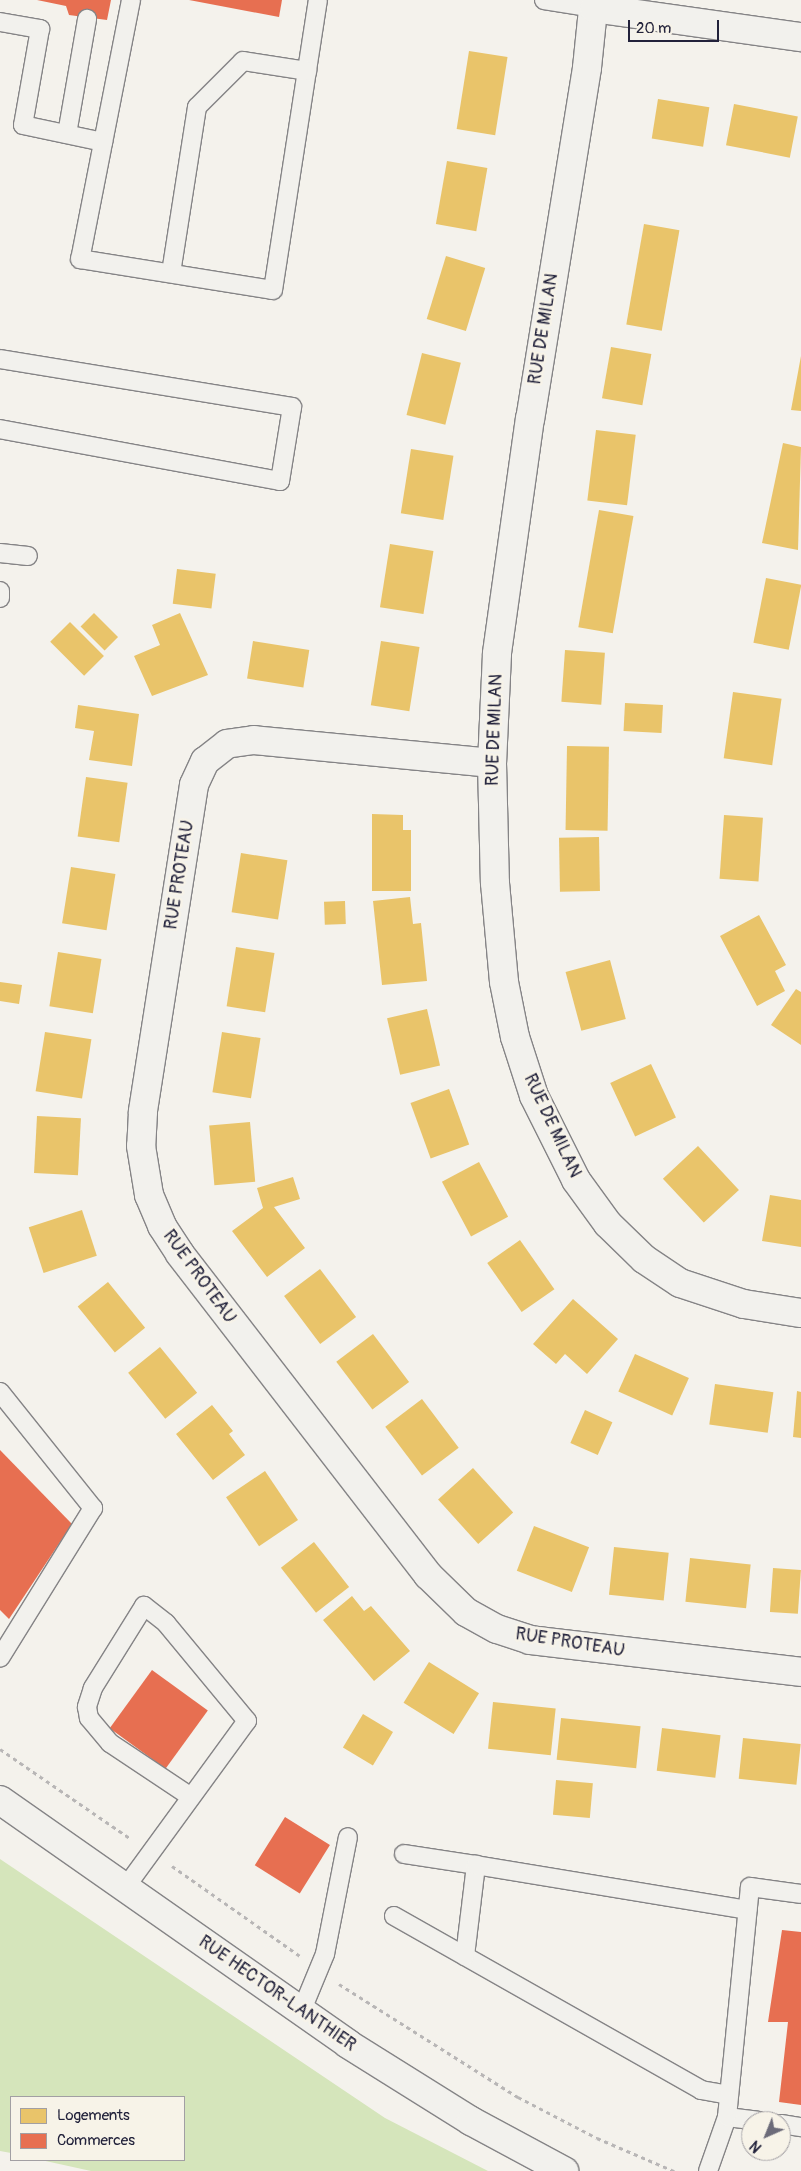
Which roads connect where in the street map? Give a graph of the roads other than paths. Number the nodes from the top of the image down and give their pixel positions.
1 (130, 0) edge
2 (318, 0) edge
3 (544, 0) edge
4 (594, 4) edge
5 (87, 19) dead end
6 (0, 22) edge
7 (801, 37) edge
8 (307, 71) junction
9 (67, 134) junction
10 (103, 142) junction
11 (171, 273) junction
12 (0, 359) edge
13 (0, 430) edge
14 (0, 553) edge
15 (28, 556) dead end
16 (0, 591) edge
17 (0, 598) edge
18 (492, 763) junction
19 (801, 1313) edge
20 (0, 1392) edge
21 (0, 1658) edge
22 (801, 1672) edge
23 (191, 1797) junction
24 (0, 1800) edge
25 (348, 1837) dead end
26 (404, 1854) dead end
27 (476, 1865) junction
28 (125, 1888) junction
29 (801, 1894) edge
30 (747, 1910) junction
31 (394, 1916) dead end
32 (466, 1956) junction
33 (300, 2012) junction
34 (729, 2095) junction
35 (727, 2116) junction
36 (741, 2118) edge
37 (564, 2171) edge
38 (708, 2171) edge

1 - 10 lane
2 - 8 lane
3 - 4 lane
4 - 7 street
4 - 18 street, RUE DE MILAN
5 - 9 lane
6 - 9 lane
8 - 11 lane
8 - 11 lane
9 - 10 lane
10 - 11 lane
12 - 13 lane
14 - 15 lane
16 - 17 lane
18 - 19 street, RUE DE MILAN
18 - 22 street, RUE PROTEAU
20 - 21 lane
23 - 23 lane
23 - 28 lane
24 - 28 street, RUE HECTOR-LANTHIER
25 - 33 lane
26 - 27 lane
27 - 30 lane
27 - 32 lane
28 - 33 street, RUE HECTOR-LANTHIER
29 - 30 lane
30 - 34 lane
31 - 32 lane
32 - 34 lane
33 - 37 street, RUE HECTOR-LANTHIER
34 - 35 lane
35 - 36 lane
35 - 38 lane

